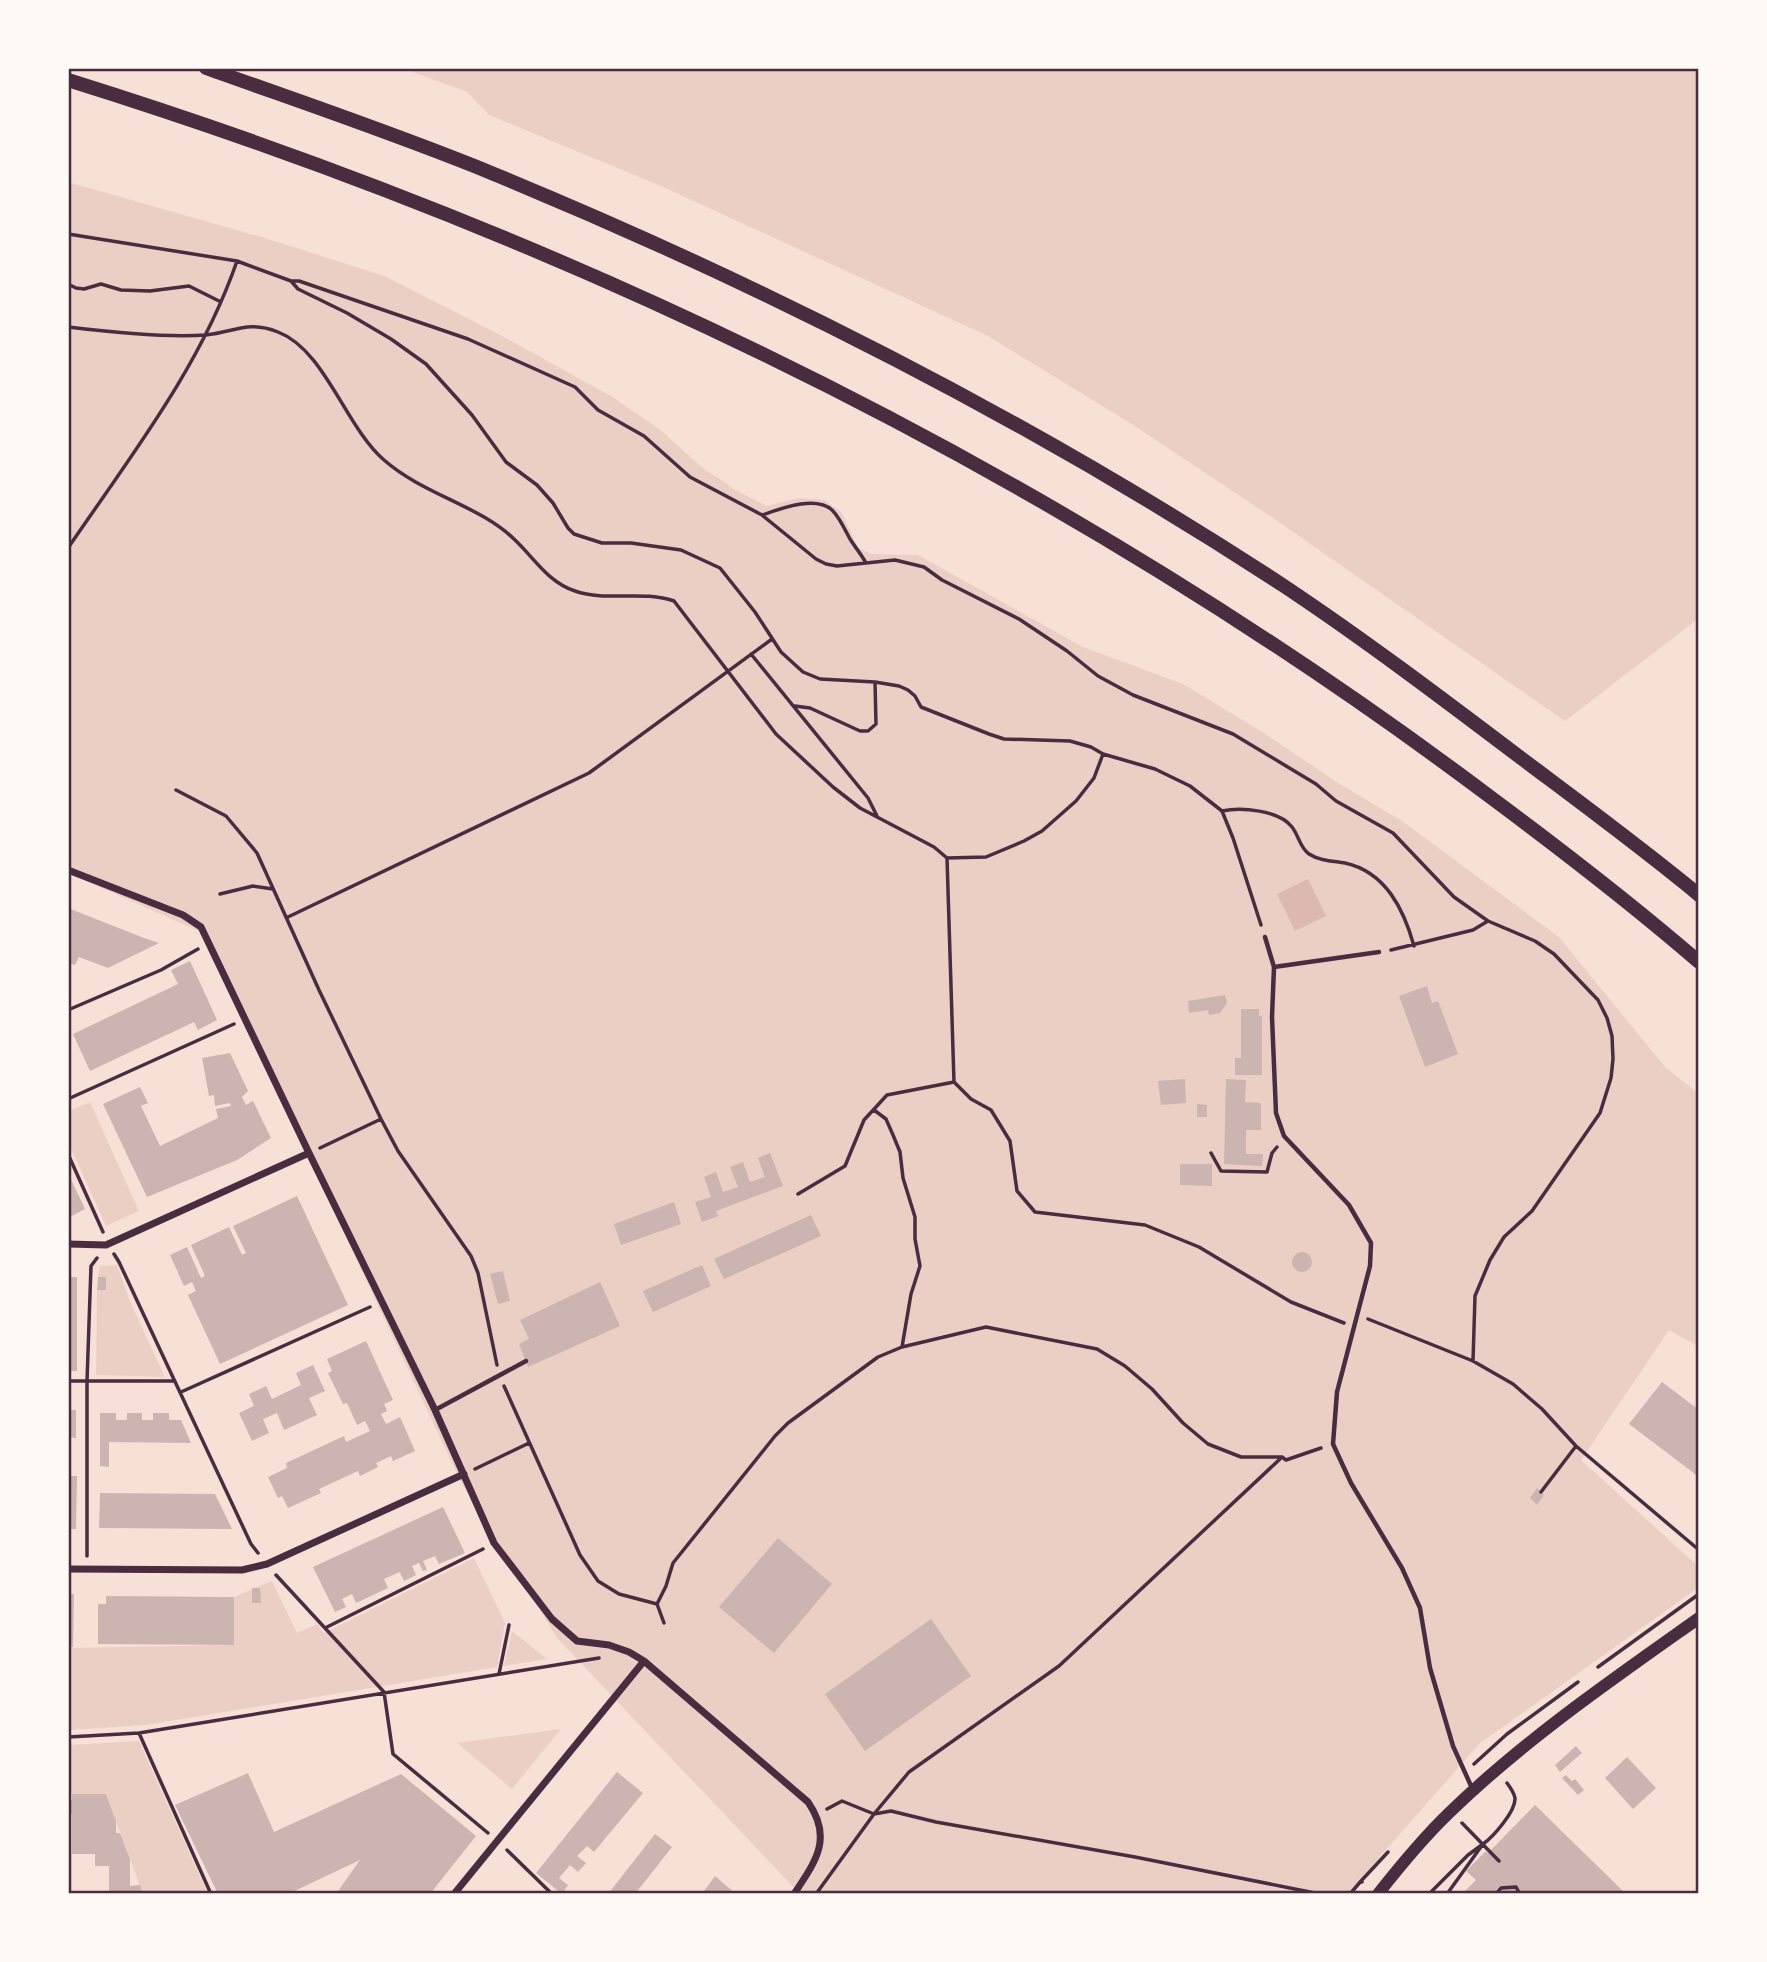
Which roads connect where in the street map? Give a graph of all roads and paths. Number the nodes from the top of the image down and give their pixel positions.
1 (206, 68) edge
2 (68, 80) edge
3 (68, 234) edge
4 (237, 261) junction
5 (291, 281) junction
6 (68, 284) edge
7 (222, 302) junction
8 (68, 327) edge
9 (207, 335) junction
10 (762, 515) junction
11 (68, 548) edge
12 (866, 563) junction
13 (772, 639) junction
14 (751, 654) junction
15 (727, 671) junction
16 (875, 682) junction
17 (793, 706) junction
18 (1103, 754) junction
19 (176, 790) dead end
20 (1222, 811) junction
21 (878, 818) junction
22 (947, 858) junction
23 (68, 870) edge
24 (273, 889) junction
25 (220, 894) dead end
26 (1699, 895) edge
27 (287, 918) junction
28 (1488, 921) junction
29 (1265, 937) joint
30 (208, 941) junction
31 (1414, 946) junction
32 (1379, 952) joint
33 (1699, 962) edge
34 (1274, 967) junction
35 (68, 1010) edge
36 (245, 1019) junction
37 (954, 1082) junction
38 (68, 1099) edge
39 (874, 1110) junction
40 (1284, 1136) junction
41 (309, 1153) junction
42 (1211, 1153) dead end
43 (68, 1154) edge
44 (798, 1194) dead end
45 (68, 1244) edge
46 (106, 1245) junction
47 (384, 1303) junction
48 (1356, 1314) junction
49 (1353, 1326) junction
50 (902, 1347) junction
51 (526, 1361) dead end
52 (1474, 1361) junction
53 (68, 1381) edge
54 (87, 1381) junction
55 (175, 1381) junction
56 (181, 1392) junction
57 (435, 1410) junction
58 (529, 1443) dead end
59 (1333, 1444) junction
60 (1576, 1446) junction
61 (1282, 1457) junction
62 (464, 1474) junction
63 (1541, 1492) dead end
64 (494, 1543) junction
65 (1699, 1550) edge
66 (267, 1564) junction
67 (68, 1569) edge
68 (87, 1569) junction
69 (1699, 1618) edge
70 (664, 1623) dead end
71 (509, 1625) dead end
72 (325, 1629) junction
73 (629, 1652) junction
74 (644, 1661) junction
75 (499, 1674) junction
76 (384, 1692) junction
77 (139, 1733) junction
78 (68, 1737) edge
79 (1507, 1783) dead end
80 (1473, 1790) junction
81 (1451, 1811) junction
82 (874, 1814) junction
83 (817, 1815) junction
84 (497, 1841) junction
85 (1483, 1844) junction
86 (1499, 1861) dead end
87 (211, 1894) edge
88 (454, 1894) edge
89 (552, 1894) edge
90 (794, 1894) edge
91 (816, 1894) edge
92 (1320, 1894) edge
93 (1378, 1894) edge
94 (1429, 1894) edge
95 (1447, 1894) edge
96 (1496, 1894) edge
97 (1520, 1894) edge

1 - 26 highway
2 - 33 highway
3 - 4 path
4 - 5 path
4 - 7 path
5 - 10 path
5 - 13 path
6 - 7 path
7 - 9 path
8 - 9 path
9 - 11 path
9 - 15 path
10 - 12 path
10 - 12 path
12 - 28 path
13 - 14 path
13 - 16 path
14 - 15 path
14 - 17 path
15 - 21 path
15 - 27 path
16 - 17 path
16 - 18 path
17 - 21 path
18 - 20 path
18 - 22 path
19 - 24 path
20 - 29 path
20 - 31 path
21 - 22 path
22 - 37 path
23 - 30 street
24 - 25 path
24 - 27 path
27 - 41 path
28 - 31 path
28 - 52 path
29 - 34 lane
30 - 35 path
30 - 36 street
31 - 32 path
32 - 34 lane
34 - 40 lane
36 - 38 path
36 - 41 street
37 - 39 path
37 - 49 path
39 - 44 path
39 - 50 path
40 - 42 path
40 - 48 lane
41 - 46 street
41 - 47 street
43 - 46 path
45 - 46 street
46 - 54 path
46 - 55 path
47 - 56 path
47 - 57 street
48 - 49 lane
48 - 52 path
49 - 59 lane
50 - 61 path
50 - 70 path
51 - 57 lane
52 - 60 path
53 - 54 path
54 - 55 path
54 - 68 path
55 - 56 path
56 - 66 path
57 - 62 street
58 - 62 path
59 - 61 path
59 - 80 lane
60 - 63 path
60 - 65 path
61 - 82 path
62 - 64 street
62 - 66 street
64 - 72 path
64 - 73 street
66 - 68 street
66 - 72 path
67 - 68 street
69 - 80 main road
71 - 75 path
72 - 76 path
73 - 74 street
73 - 75 path
74 - 83 street
74 - 84 street
75 - 76 path
76 - 77 path
76 - 84 path
77 - 78 path
77 - 87 path
79 - 85 path
80 - 81 main road
81 - 85 path
81 - 93 main road
82 - 83 path
82 - 91 path
82 - 92 path
83 - 90 street
84 - 88 street
84 - 89 path
85 - 86 path
85 - 94 path
85 - 95 path
96 - 97 path

